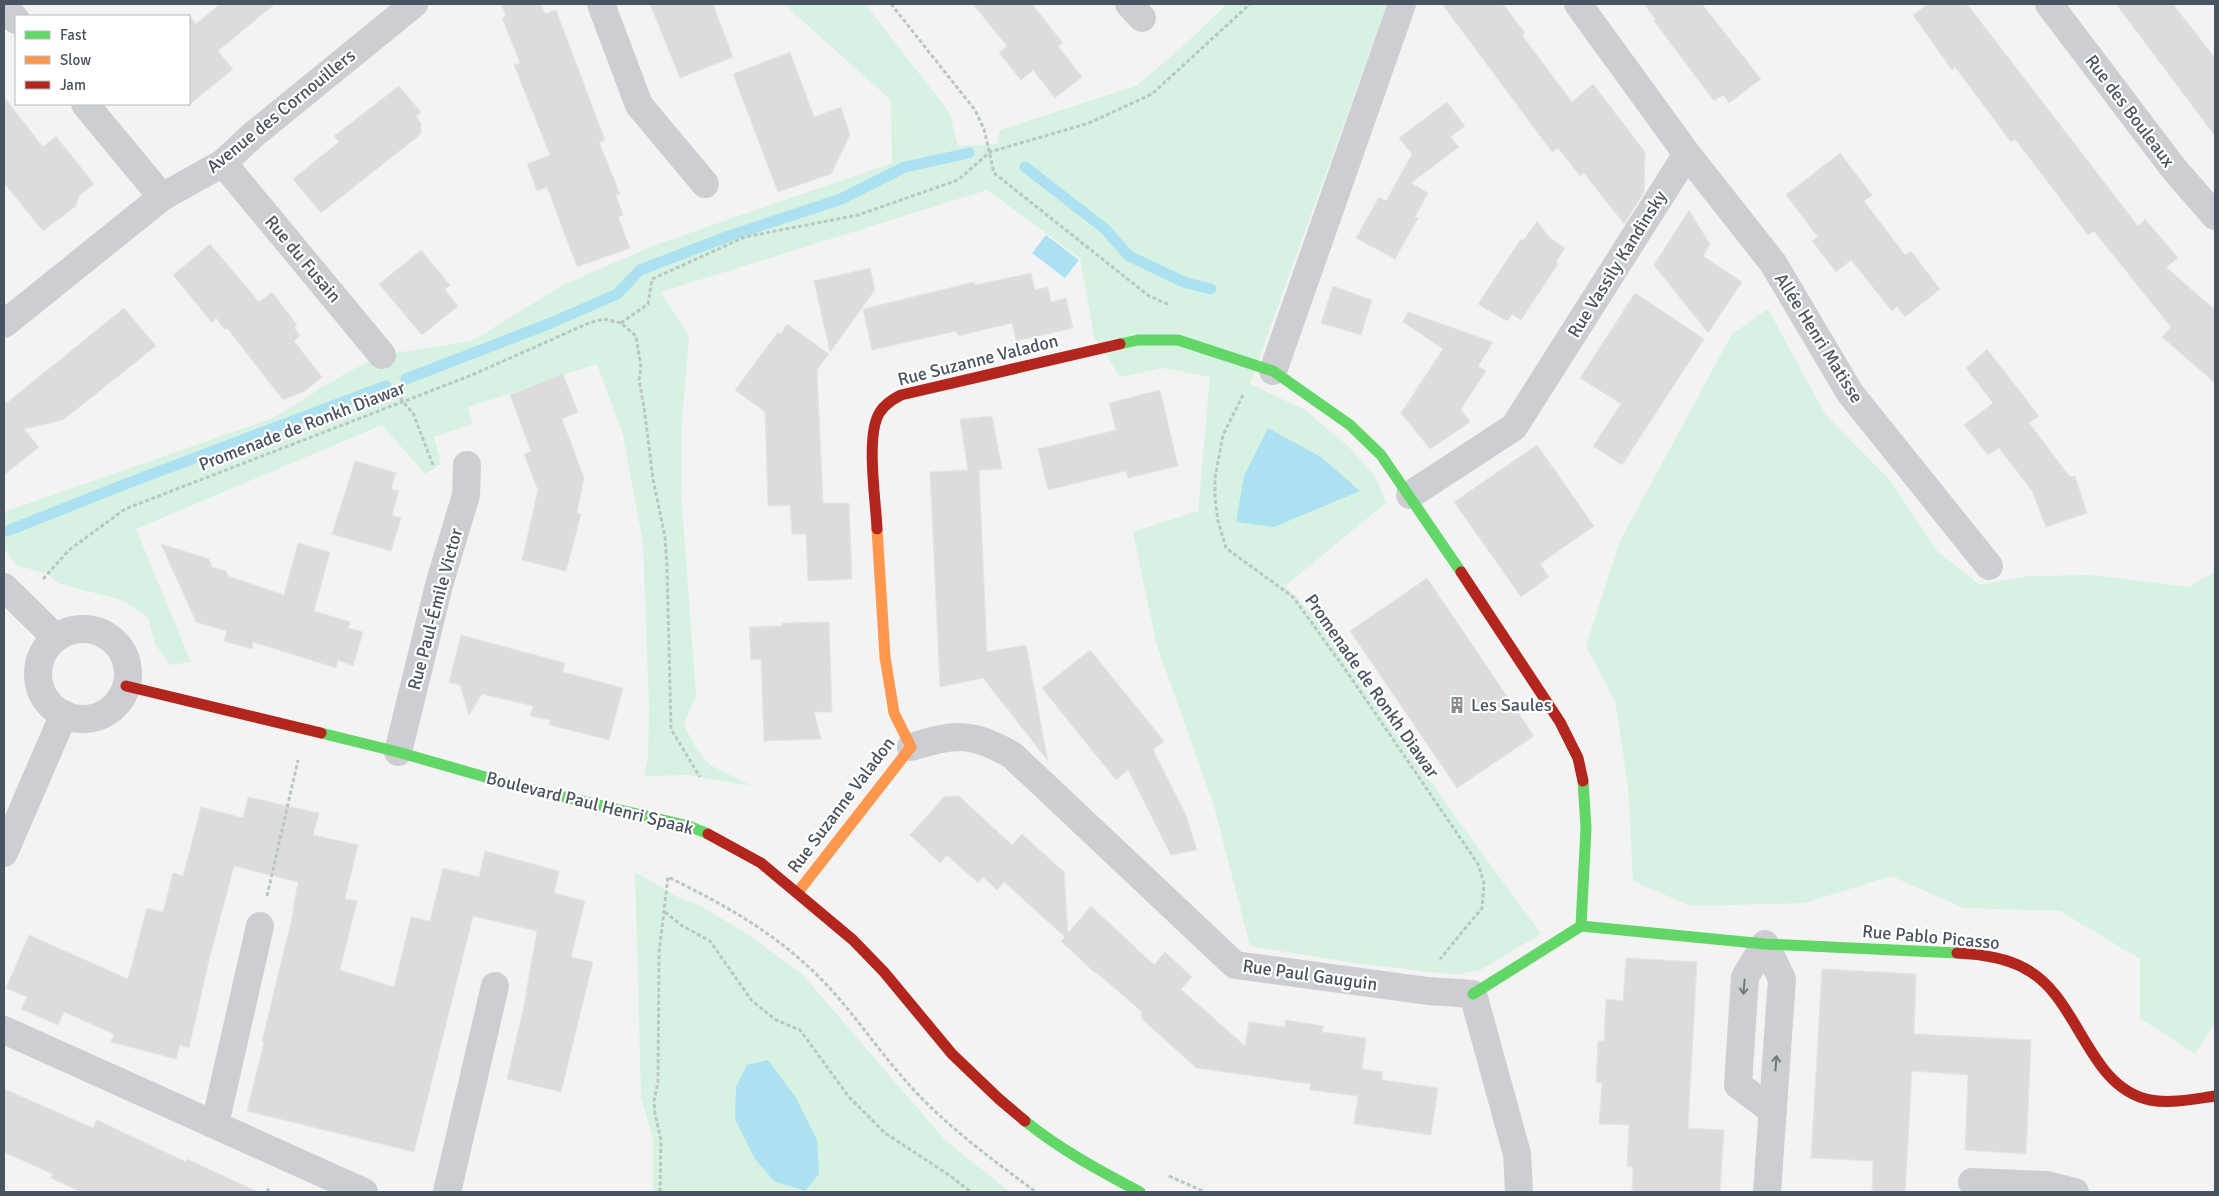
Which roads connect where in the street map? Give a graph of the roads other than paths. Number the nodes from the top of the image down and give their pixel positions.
1 (414, 4) edge
2 (600, 4) edge
3 (1402, 4) edge
4 (1578, 4) edge
5 (2049, 4) edge
6 (4, 5) edge
7 (15, 19) edge
8 (86, 105) edge
9 (1687, 154) junction
10 (223, 163) junction
11 (705, 184) dead end
12 (162, 197) junction
13 (2215, 216) edge
14 (4, 324) edge
15 (382, 355) road end
16 (1264, 368) junction
17 (467, 465) dead end
18 (1410, 494) junction
19 (1990, 566) dead end
20 (12, 596) edge
21 (56, 638) junction
22 (126, 686) junction
23 (64, 714) junction
24 (911, 747) junction
25 (398, 752) junction
26 (4, 853) edge
27 (798, 892) junction
28 (260, 926) road end
29 (1581, 926) junction
30 (1765, 944) junction
31 (495, 986) dead end
32 (1472, 994) junction
33 (4, 1030) edge
34 (2215, 1096) edge
35 (1773, 1111) junction
36 (215, 1124) junction
37 (1972, 1182) dead end
38 (364, 1192) edge
39 (447, 1192) edge
40 (1140, 1192) edge
41 (1519, 1192) edge
42 (1767, 1192) edge
43 (2075, 1192) edge

1 - 10 street, Avenue des Cornouillers
2 - 11 street
3 - 16 street
4 - 9 street
5 - 13 street, Rue des Bouleaux
6 - 7 street
8 - 12 street
9 - 18 street, Rue Vassily Kandinsky
9 - 19 street, Allée Henri Matisse
10 - 12 street, Avenue des Cornouillers
10 - 15 street, Rue du Fusain
12 - 14 street, Avenue des Cornouillers
16 - 18 street, Rue Suzanne Valadon
16 - 24 street, Rue Suzanne Valadon
17 - 25 street, Rue Paul-Émile Victor
18 - 29 street, Rue Suzanne Valadon
20 - 21 street
21 - 22 street
21 - 23 street
22 - 23 street
22 - 25 street, Boulevard Paul Henri Spaak
23 - 26 street
24 - 27 street, Rue Suzanne Valadon
24 - 32 street, Rue Paul Gauguin
25 - 27 street, Boulevard Paul Henri Spaak
27 - 40 street, Boulevard Paul Henri Spaak
28 - 36 street
29 - 30 street, Rue Pablo Picasso
29 - 32 street
30 - 34 street, Rue Pablo Picasso
35 -> 30 street
30 -> 35 street
31 - 39 street
32 - 41 street
33 - 36 street
35 - 42 street
36 - 38 street
37 - 43 street

